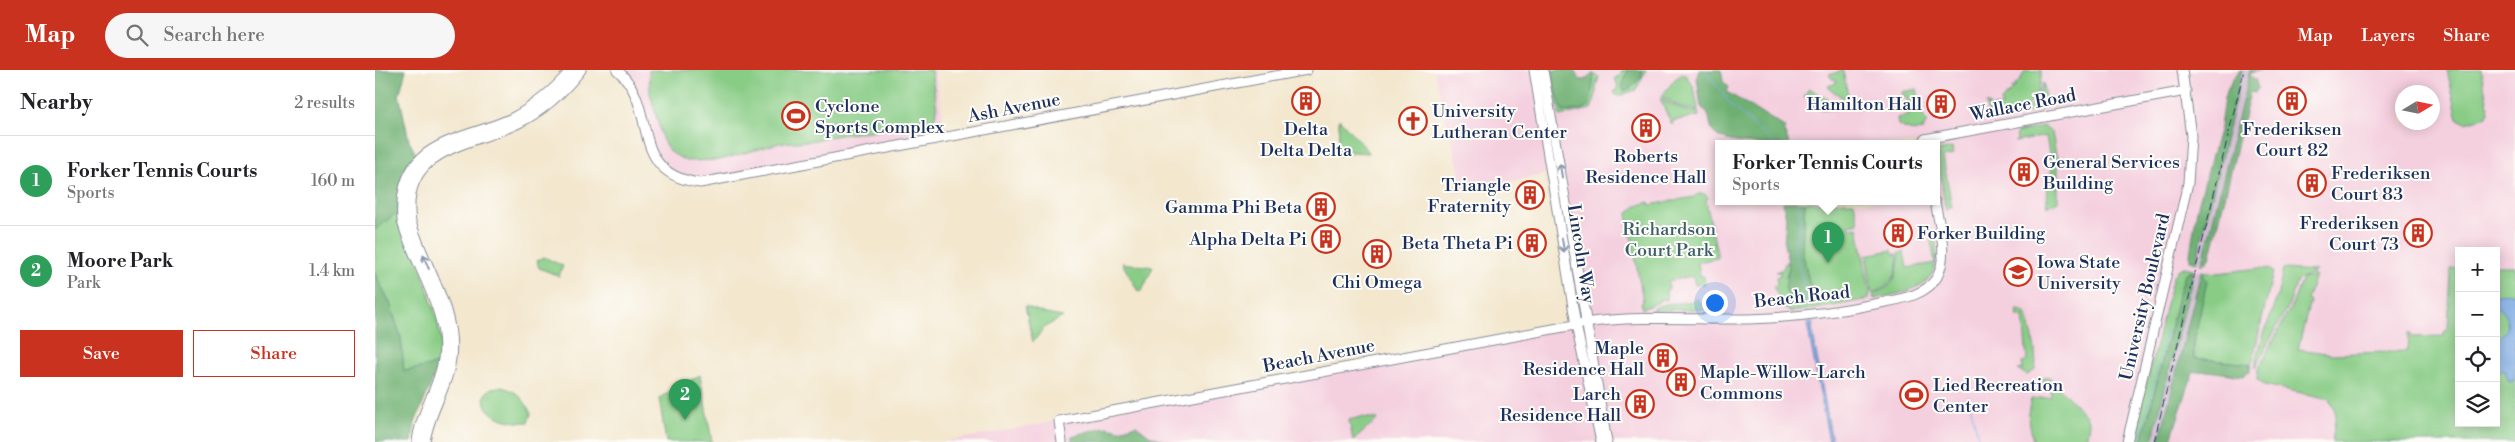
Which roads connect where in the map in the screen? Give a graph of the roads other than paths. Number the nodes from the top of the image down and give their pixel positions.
1 (571, 70) edge
2 (581, 70) edge
3 (617, 70) edge
4 (1307, 70) edge
5 (1534, 70) edge
6 (1543, 70) edge
7 (2182, 70) edge
8 (2186, 91) junction
9 (1936, 140) edge
10 (1935, 205) edge
11 (1581, 324) junction
12 (417, 442) edge
13 (425, 442) edge
14 (1063, 442) edge
15 (1601, 442) edge
16 (1607, 442) edge
17 (2127, 442) edge

1 - 12 street
13 -> 2 street
3 - 4 street, Ash Avenue
5 -> 11 street, Lincoln Way
11 -> 6 street, Lincoln Way
7 - 8 street, University Boulevard
8 - 9 street, Wallace Road
8 - 17 street, University Boulevard
10 - 11 street, Beach Road
11 - 14 street, Beach Avenue
11 - 15 street, Lincoln Way
11 - 16 street, Lincoln Way

